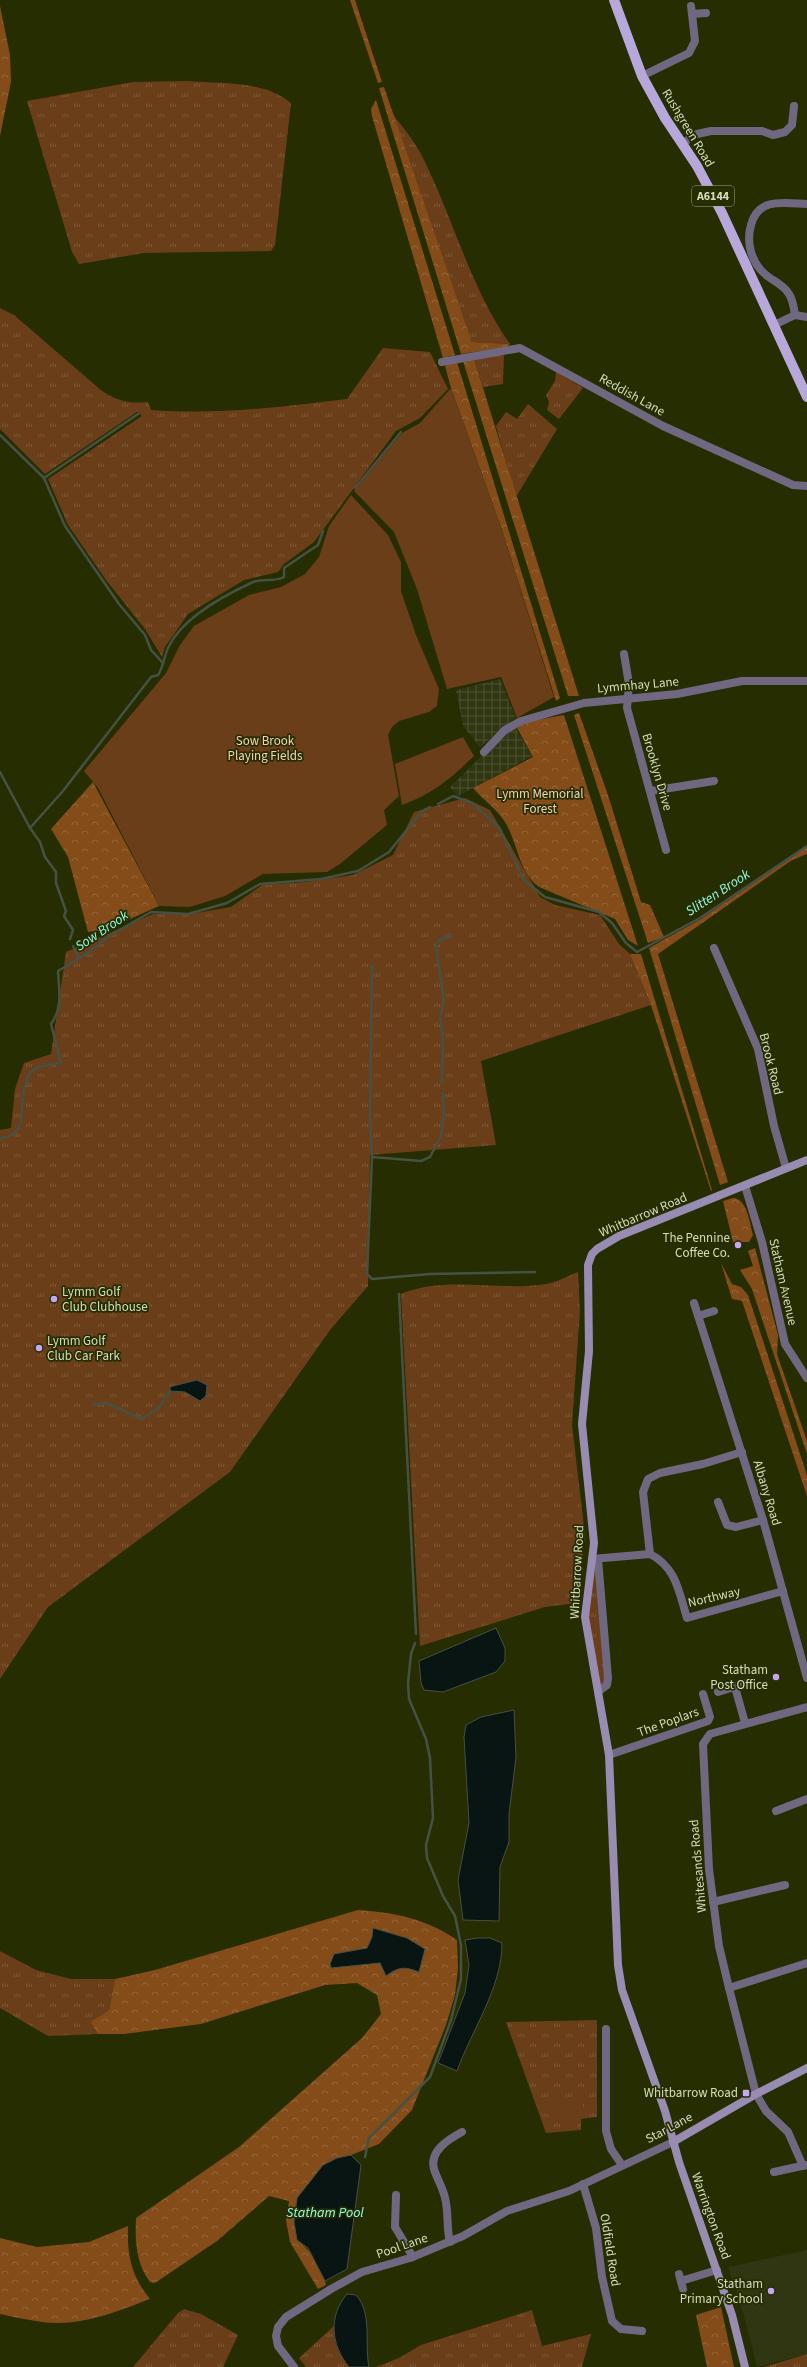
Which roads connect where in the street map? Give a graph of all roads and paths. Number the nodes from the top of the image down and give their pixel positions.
1 (614, 0) edge
2 (691, 6) dead end
3 (706, 13) dead end
4 (692, 14) junction
5 (642, 76) junction
6 (794, 106) dead end
7 (777, 134) junction
8 (785, 141) dead end
9 (683, 143) junction
10 (807, 204) edge
11 (795, 315) junction
12 (807, 317) edge
13 (774, 325) junction
14 (442, 362) dead end
15 (807, 396) edge
16 (807, 486) edge
17 (624, 654) dead end
18 (807, 681) edge
19 (629, 700) junction
20 (484, 752) dead end
21 (714, 781) dead end
22 (651, 791) junction
23 (666, 850) dead end
24 (714, 948) dead end
25 (807, 1160) edge
26 (786, 1168) junction
27 (745, 1186) junction
28 (694, 1303) dead end
29 (714, 1311) dead end
30 (698, 1316) junction
31 (807, 1378) edge
32 (742, 1452) junction
33 (718, 1502) dead end
34 (763, 1520) junction
35 (650, 1554) junction
36 (595, 1559) junction
37 (783, 1591) junction
38 (807, 1678) edge
39 (750, 1682) dead end
40 (735, 1687) junction
41 (599, 1691) junction
42 (718, 1692) dead end
43 (703, 1694) dead end
44 (807, 1707) edge
45 (746, 1724) junction
46 (609, 1755) junction
47 (807, 1799) edge
48 (776, 1810) dead end
49 (785, 1885) dead end
50 (713, 1902) junction
51 (807, 1963) edge
52 (729, 1988) junction
53 (606, 2029) dead end
54 (807, 2068) edge
55 (756, 2094) junction
56 (462, 2132) dead end
57 (673, 2142) junction
58 (622, 2165) junction
59 (805, 2166) edge
60 (774, 2172) dead end
61 (583, 2184) junction
62 (396, 2195) dead end
63 (450, 2242) junction
64 (413, 2257) junction
65 (717, 2270) junction
66 (684, 2289) dead end
67 (642, 2331) dead end
68 (294, 2367) edge
69 (745, 2367) edge

1 - 5 main road, Rushgreen Road / A6144
2 - 4 street
3 - 4 street
4 - 5 street
5 - 9 main road, Rushgreen Road / A6144
6 - 7 street
7 - 8 street
7 - 9 street
9 - 13 main road, Rushgreen Road / A6144
10 - 11 street
11 - 12 street
11 - 13 street
13 - 15 main road, Rushgreen Road / A6144
14 - 16 street, Reddish Lane
17 - 19 street, Brooklyn Drive
18 - 19 street, Lymmhay Lane
19 - 20 street, Lymmhay Lane
19 - 22 street, Brooklyn Drive
21 - 22 street
22 - 23 street, Brooklyn Drive
24 - 26 street, Brook Road
25 - 26 street, Whitbarrow Road
26 - 27 street, Whitbarrow Road
27 - 31 street, Statham Avenue
27 - 36 street, Whitbarrow Road
28 - 30 street, Albany Road
29 - 30 street
30 - 32 street, Albany Road
32 - 34 street, Albany Road
32 - 35 street
33 - 34 street
34 - 37 street, Albany Road
35 - 36 street
35 - 37 street, Northway
36 - 41 street, Whitbarrow Road
36 - 41 street
37 - 38 street, Albany Road
39 - 40 street
40 - 42 street
40 - 45 street
41 - 46 street, Whitbarrow Road
43 - 46 street, The Poplars
44 - 45 street, Whitesands Road
45 - 50 street, Whitesands Road
46 - 57 street, Whitbarrow Road
47 - 48 street
49 - 50 street
50 - 52 street, Whitesands Road
51 - 52 street
52 - 55 street, Whitesands Road
53 - 58 street
54 - 55 street, Star Lane
55 - 57 street, Star Lane
55 - 59 street, Whitesands Road
56 - 63 street
57 - 58 street, Star Lane
57 - 65 street, Warrington Road
58 - 61 street, Star Lane
59 - 60 street
61 - 63 street, Pool Lane
61 - 67 street, Oldfield Road
62 - 64 street
63 - 64 street, Pool Lane
64 - 68 street, Pool Lane
65 - 66 street
65 - 69 street, Warrington Road

